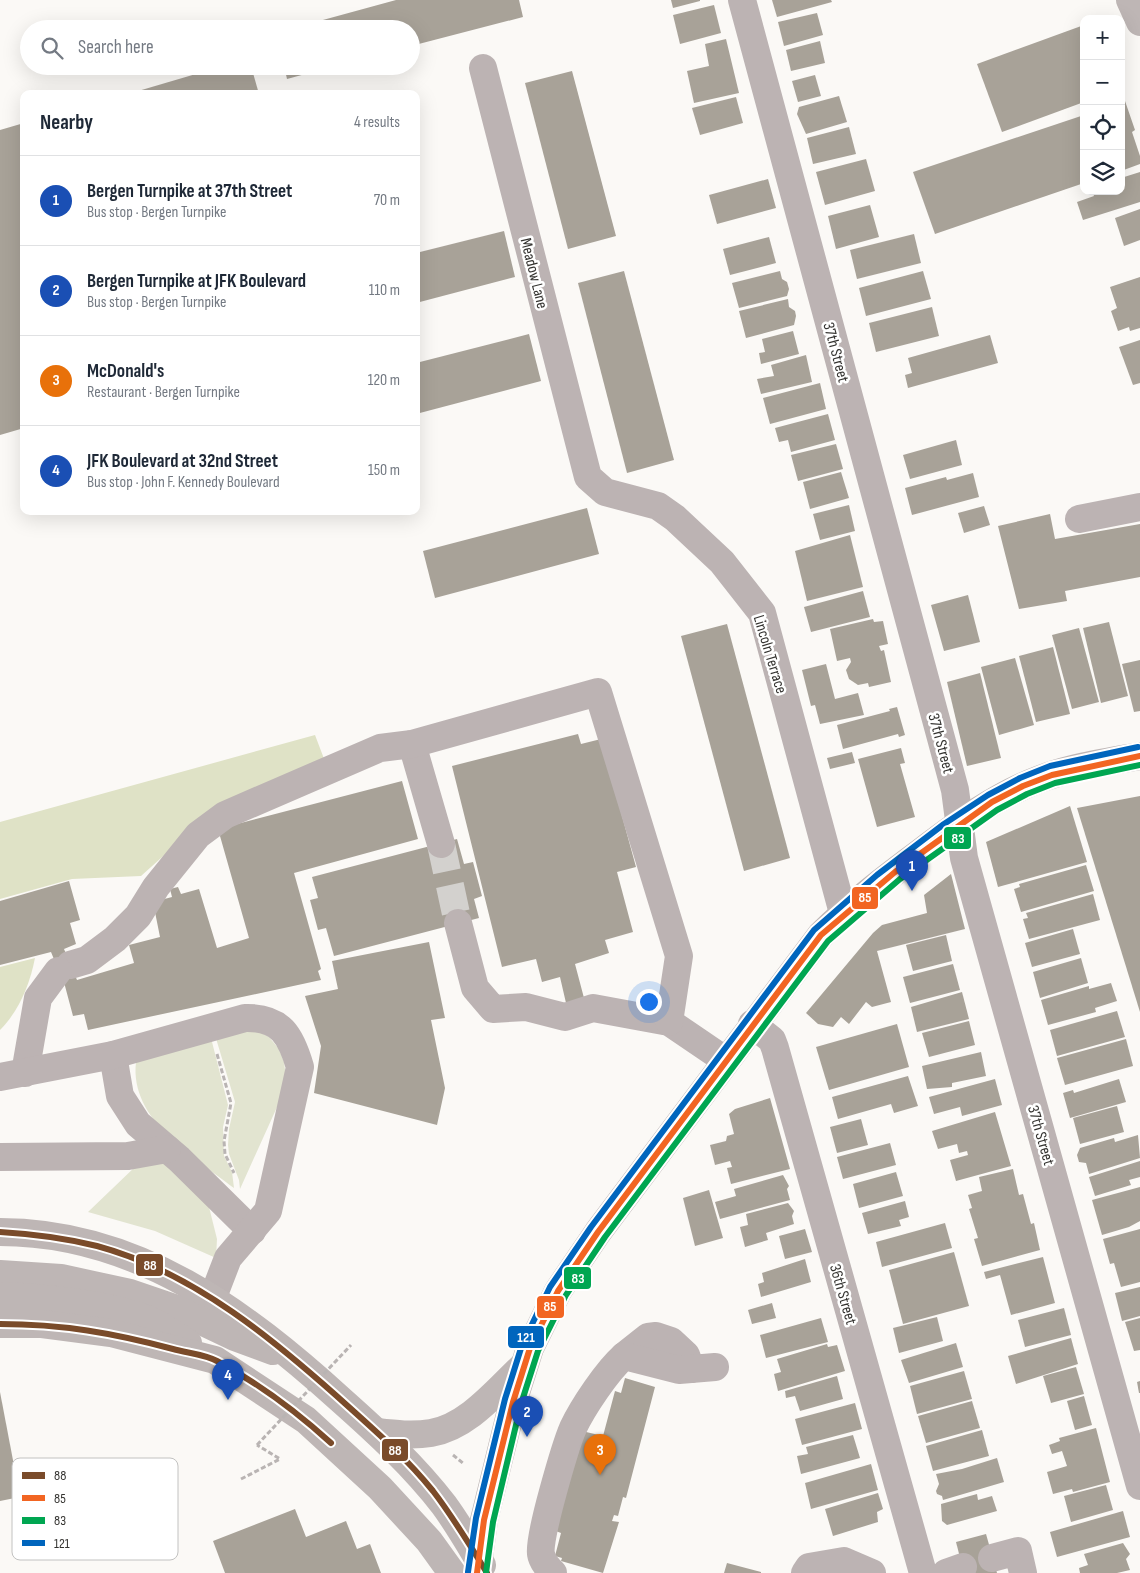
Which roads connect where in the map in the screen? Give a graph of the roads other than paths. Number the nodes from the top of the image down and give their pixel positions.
1 (742, 0) edge
2 (1130, 0) edge
3 (1140, 22) edge
4 (483, 68) dead end
5 (588, 477) joint
6 (1140, 507) edge
7 (1079, 519) dead end
8 (412, 744) junction
9 (1140, 756) edge
10 (960, 822) junction
11 (441, 844) tunnel mouth
12 (843, 913) junction
13 (458, 923) tunnel mouth
14 (668, 1022) junction
15 (752, 1024) junction
16 (112, 1055) junction
17 (726, 1060) junction
18 (13, 1075) edge
19 (167, 1149) junction
20 (0, 1157) edge
21 (252, 1231) junction
22 (0, 1232) edge
23 (0, 1274) edge
24 (0, 1296) edge
25 (213, 1297) junction
26 (0, 1324) edge
27 (296, 1359) junction
28 (215, 1360) junction
29 (524, 1366) junction
30 (703, 1368) dead end
31 (377, 1432) junction
32 (1140, 1486) edge
33 (992, 1558) dead end
34 (481, 1568) edge
35 (452, 1573) edge
36 (553, 1573) edge
37 (805, 1573) edge
38 (872, 1573) edge
39 (923, 1573) edge
40 (1023, 1573) edge

1 - 10 street, 37th Street
2 - 3 main road
4 - 5 street, Meadow Lane
5 - 12 street, Lincoln Terrace
6 - 7 street
8 - 11 street
8 - 14 street
8 - 18 street
9 - 10 main road
10 - 12 main road
10 - 32 street, 37th Street
12 - 15 main road
13 - 14 street
14 - 17 street
15 - 17 main road
15 - 39 street, 36th Street
16 - 18 street
16 - 19 street
16 - 21 street
17 - 29 main road
19 - 20 street
19 - 21 street
21 - 25 street
22 - 25 main road
23 - 27 main road
24 - 28 main road
25 - 27 main road
26 - 28 main road
27 - 31 main road
28 - 35 main road
29 - 31 main road
29 - 34 main road
30 - 36 street
31 - 34 main road
33 - 40 street
37 - 38 street

